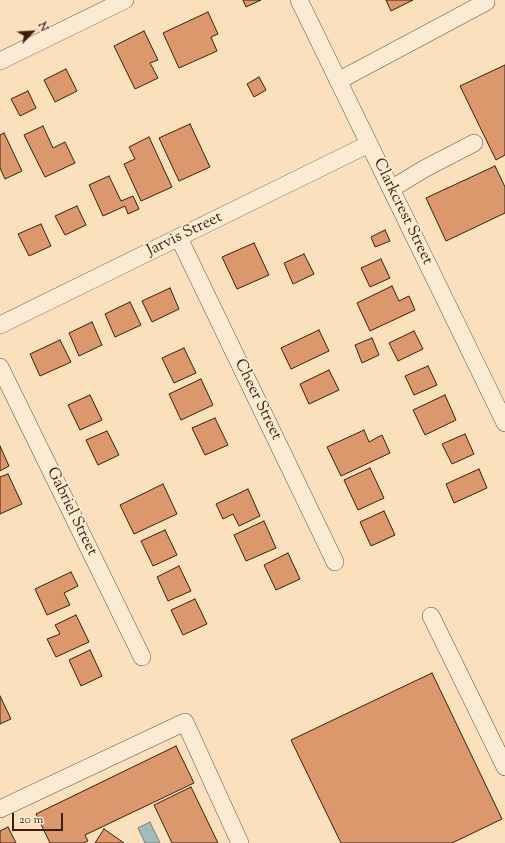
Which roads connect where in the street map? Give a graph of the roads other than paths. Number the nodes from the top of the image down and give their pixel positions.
1 (124, 0) edge
2 (299, 0) edge
3 (486, 0) edge
4 (0, 61) edge
5 (338, 81) junction
6 (474, 143) dead end
7 (369, 144) junction
8 (392, 189) junction
9 (179, 238) junction
10 (0, 325) edge
11 (0, 367) edge
12 (505, 423) edge
13 (335, 562) dead end
14 (431, 616) dead end
15 (142, 657) dead end
16 (505, 767) edge
17 (0, 809) edge
18 (240, 843) edge

1 - 4 street
2 - 5 street, Clarkcrest Street
3 - 5 street
5 - 7 street, Clarkcrest Street
6 - 8 street
7 - 8 street, Clarkcrest Street
7 - 9 street, Jarvis Street
8 - 12 street, Clarkcrest Street
9 - 10 street, Jarvis Street
9 - 13 street, Cheer Street
11 - 15 street, Gabriel Street
14 - 16 street
17 - 18 street

